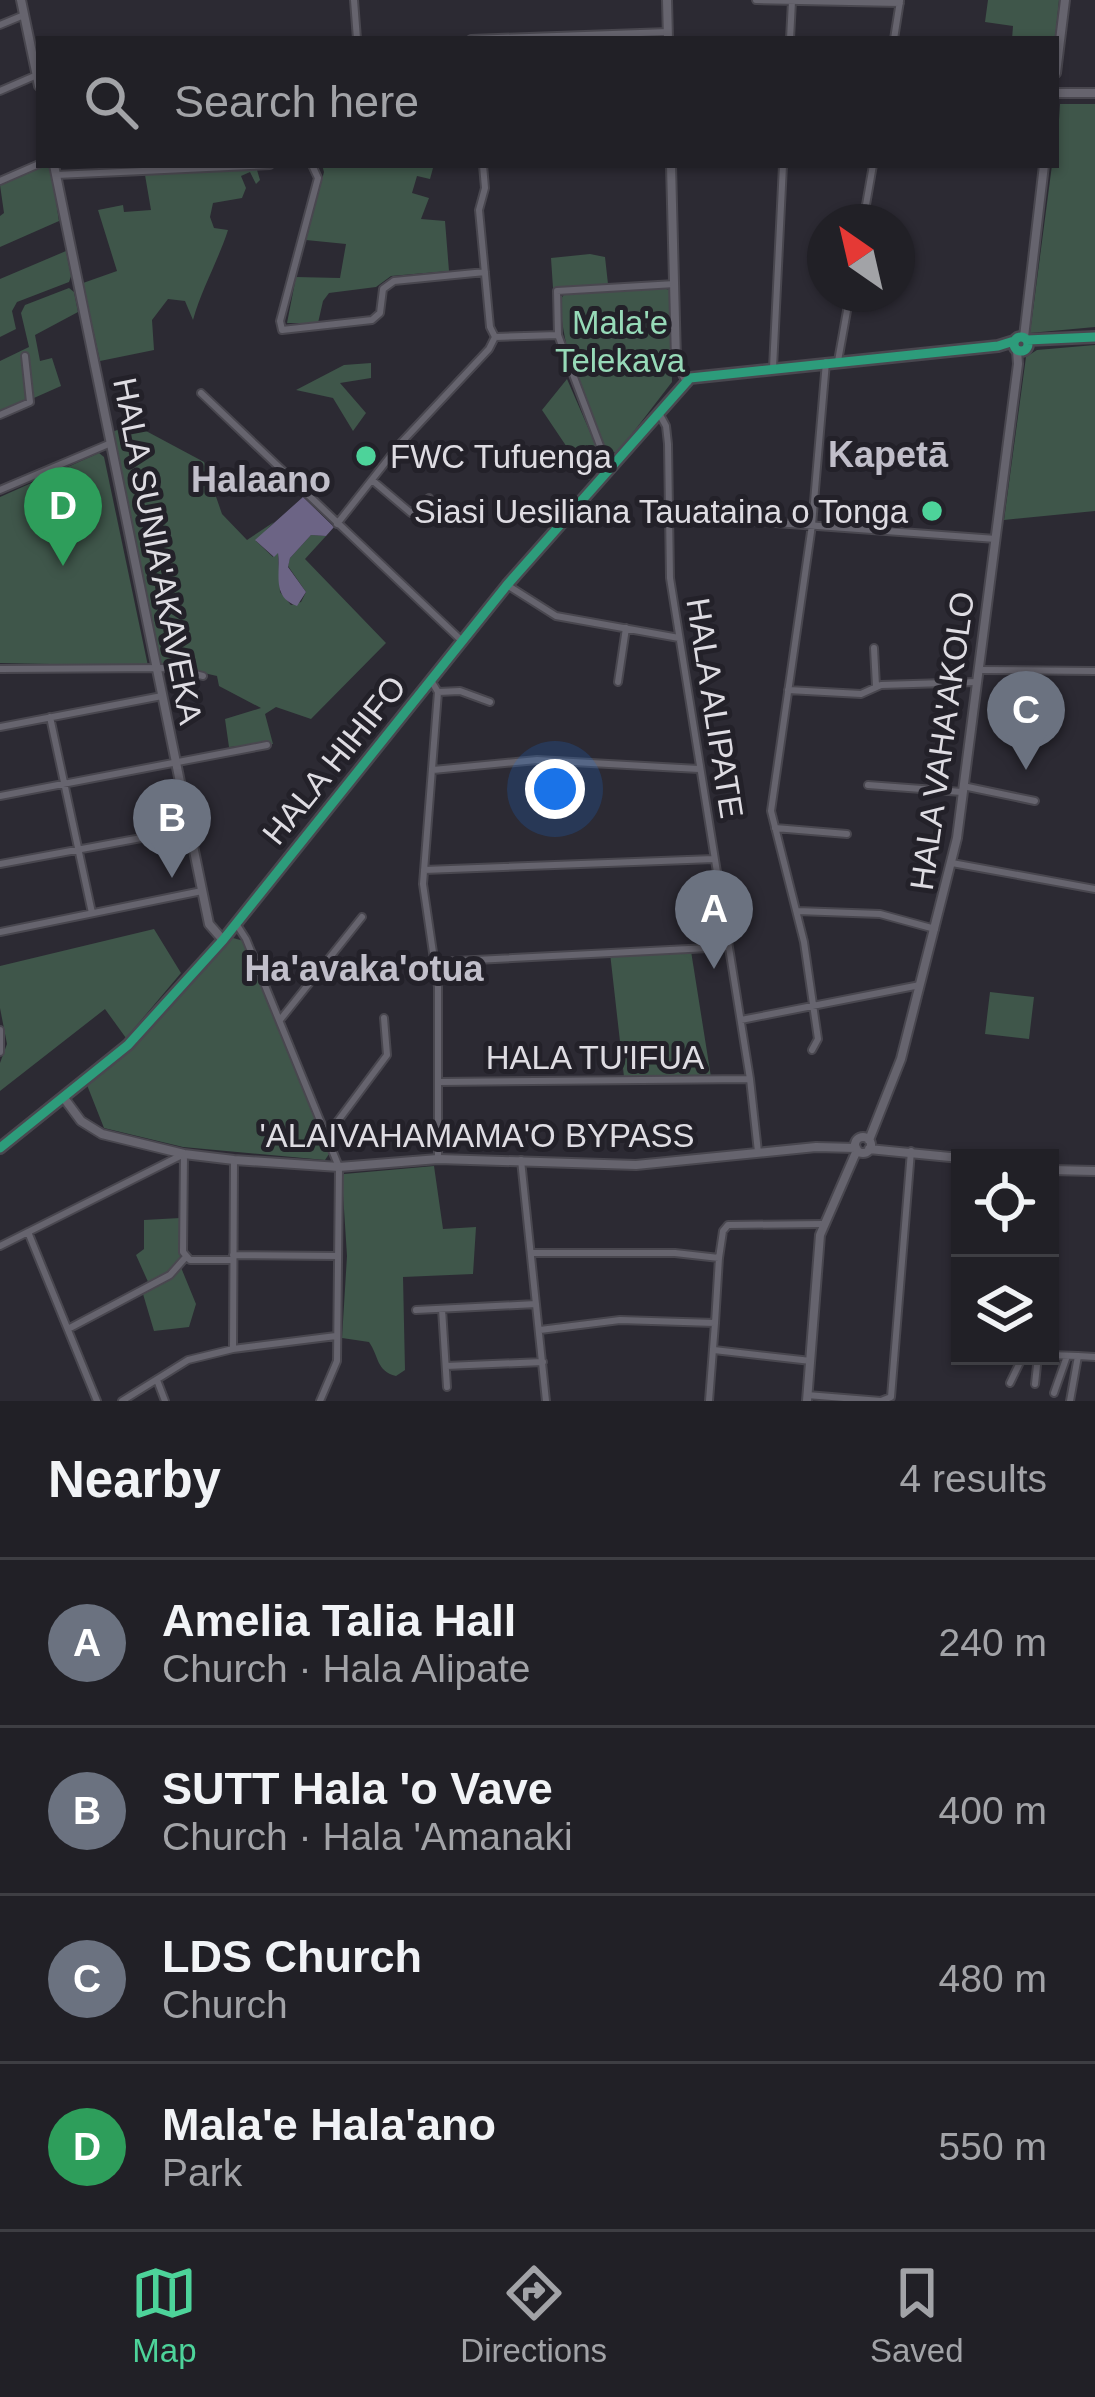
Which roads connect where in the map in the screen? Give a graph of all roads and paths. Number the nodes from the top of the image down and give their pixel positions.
1 (22, 0) edge
2 (354, 0) edge
3 (668, 0) edge
4 (756, 0) edge
5 (1065, 0) edge
6 (792, 1) edge
7 (900, 2) edge
8 (24, 15) junction
9 (0, 25) edge
10 (668, 35) edge
11 (357, 36) edge
12 (619, 36) edge
13 (790, 36) edge
14 (894, 36) edge
15 (1059, 49) edge
16 (36, 71) edge
17 (36, 81) edge
18 (0, 91) edge
19 (1059, 93) edge
20 (1095, 93) edge
21 (36, 165) edge
22 (129, 168) edge
23 (313, 168) edge
24 (483, 168) edge
25 (670, 168) edge
26 (783, 168) edge
27 (872, 168) edge
28 (1044, 168) edge
29 (55, 170) edge
30 (0, 181) edge
31 (866, 204) edge
32 (485, 272) junction
33 (675, 284) junction
34 (845, 312) edge
35 (558, 335) junction
36 (495, 337) junction
37 (1095, 338) edge
38 (1021, 344) junction
39 (25, 356) dead end
40 (832, 362) junction
41 (772, 368) junction
42 (687, 382) junction
43 (201, 393) dead end
44 (0, 415) edge
45 (659, 415) junction
46 (111, 443) junction
47 (616, 464) junction
48 (372, 480) junction
49 (0, 490) edge
50 (429, 498) dead end
51 (668, 515) junction
52 (337, 524) junction
53 (812, 525) junction
54 (996, 539) junction
55 (507, 585) junction
56 (626, 628) junction
57 (679, 638) junction
58 (462, 641) junction
59 (874, 648) dead end
60 (0, 669) edge
61 (157, 670) junction
62 (978, 670) junction
63 (1095, 671) edge
64 (203, 676) dead end
65 (618, 682) dead end
66 (977, 682) junction
67 (435, 687) junction
68 (876, 688) junction
69 (788, 690) junction
70 (162, 696) junction
71 (490, 702) dead end
72 (50, 717) junction
73 (0, 727) edge
74 (268, 746) dead end
75 (176, 760) junction
76 (700, 769) junction
77 (433, 770) junction
78 (65, 782) junction
79 (868, 785) dead end
80 (963, 789) junction
81 (0, 796) edge
82 (1036, 801) dead end
83 (775, 827) junction
84 (190, 829) junction
85 (847, 834) dead end
86 (76, 849) junction
87 (716, 859) junction
88 (952, 863) junction
89 (0, 864) edge
90 (424, 870) junction
91 (1095, 889) edge
92 (202, 890) junction
93 (797, 911) junction
94 (92, 914) junction
95 (362, 917) dead end
96 (236, 925) junction
97 (937, 930) junction
98 (0, 932) edge
99 (224, 940) junction
100 (728, 947) junction
101 (435, 962) junction
102 (922, 985) junction
103 (814, 1006) junction
104 (384, 1018) dead end
105 (280, 1020) junction
106 (741, 1020) junction
107 (0, 1030) edge
108 (812, 1050) dead end
109 (0, 1052) edge
110 (750, 1079) junction
111 (439, 1082) junction
112 (64, 1098) junction
113 (877, 1120) junction
114 (326, 1137) junction
115 (863, 1145) junction
116 (838, 1146) junction
117 (0, 1148) edge
118 (889, 1149) junction
119 (911, 1151) junction
120 (758, 1152) junction
121 (184, 1154) junction
122 (951, 1157) edge
123 (438, 1159) junction
124 (234, 1160) junction
125 (521, 1160) junction
126 (339, 1167) junction
127 (850, 1169) junction
128 (1059, 1170) edge
129 (1095, 1171) edge
130 (823, 1224) junction
131 (28, 1232) junction
132 (0, 1246) edge
133 (533, 1253) junction
134 (339, 1256) junction
135 (185, 1258) junction
136 (233, 1258) junction
137 (719, 1258) junction
138 (536, 1304) junction
139 (442, 1309) junction
140 (416, 1310) dead end
141 (715, 1323) junction
142 (68, 1328) junction
143 (540, 1330) junction
144 (337, 1336) junction
145 (232, 1349) junction
146 (715, 1350) junction
147 (1059, 1356) edge
148 (1067, 1356) junction
149 (1078, 1356) junction
150 (1095, 1357) edge
151 (811, 1361) junction
152 (543, 1362) junction
153 (1019, 1365) edge
154 (1037, 1365) edge
155 (446, 1366) junction
156 (157, 1380) junction
157 (1010, 1383) dead end
158 (1035, 1384) dead end
159 (448, 1387) dead end
160 (1054, 1393) dead end
161 (807, 1398) edge
162 (97, 1401) edge
163 (122, 1401) edge
164 (165, 1401) edge
165 (320, 1401) edge
166 (546, 1401) edge
167 (709, 1401) edge
168 (1070, 1401) edge

1 - 8 main road
2 - 11 street
3 - 10 main road
4 - 6 street
5 - 15 main road
6 - 7 street
6 - 13 street
7 - 14 street
8 - 9 street
8 - 16 main road
10 - 12 street
17 - 18 street
19 - 20 main road
21 - 30 street
22 - 29 street
23 - 32 street
24 - 32 street
25 - 33 main road
26 - 41 street
27 - 31 street
28 - 38 main road, HALA VAHA'AKOLO
29 - 46 main road, HALA SUNIA'AKAVEKA
32 - 36 street
33 - 35 street
33 - 42 main road
34 - 40 street
35 - 36 street
35 - 47 street
36 - 48 street
37 - 38 main road
38 - 40 main road
38 - 54 main road, HALA VAHA'AKOLO
39 - 44 street
40 - 41 main road
40 - 53 street
41 - 42 main road
42 - 45 main road, HALA HIHIFO
43 - 52 street
45 - 47 main road, HALA HIHIFO
45 - 51 street, HALA ALIPATE
46 - 49 street
46 - 61 main road, HALA SUNIA'AKAVEKA
47 - 55 main road, HALA HIHIFO
48 - 50 street
48 - 52 street
51 - 53 street
51 - 57 street, HALA ALIPATE
52 - 58 street
53 - 54 street
53 - 69 street
54 - 62 main road, HALA VAHA'AKOLO
55 - 56 street
55 - 58 main road, HALA HIHIFO
56 - 57 street
56 - 65 street
57 - 76 street, HALA ALIPATE
58 - 67 main road, HALA HIHIFO
59 - 68 street
60 - 61 street
61 - 64 street
61 - 70 main road, HALA SUNIA'AKAVEKA
62 - 63 street
62 - 66 main road, HALA VAHA'AKOLO
66 - 68 street
66 - 80 main road, HALA VAHA'AKOLO
67 - 71 street
67 - 77 street
67 - 96 main road, HALA HIHIFO
68 - 69 street
69 - 83 street
70 - 72 street
70 - 75 main road, HALA SUNIA'AKAVEKA
72 - 73 street
72 - 78 street
74 - 75 street
75 - 78 street
75 - 84 main road, HALA SUNIA'AKAVEKA
76 - 77 street
76 - 87 street, HALA ALIPATE
77 - 90 street
78 - 81 street
78 - 86 street
79 - 80 street
80 - 82 street
80 - 88 main road, HALA VAHA'AKOLO
83 - 85 street
83 - 93 street
84 - 86 street
84 - 92 main road, HALA SUNIA'AKAVEKA
86 - 89 street
86 - 94 street
87 - 90 street
87 - 100 street, HALA ALIPATE
88 - 91 street
88 - 97 main road, HALA VAHA'AKOLO
90 - 101 street
92 - 94 street
92 - 99 main road, HALA SUNIA'AKAVEKA
93 - 97 street
93 - 103 street
94 - 98 street
95 - 105 street
96 - 99 main road, HALA HIHIFO
96 - 105 street
97 - 102 main road, HALA VAHA'AKOLO
99 - 112 main road, HALA HIHIFO
100 - 101 street
100 - 106 street, HALA ALIPATE
101 - 111 street
102 - 103 street
102 - 113 main road, HALA VAHA'AKOLO
103 - 106 street
103 - 108 street
104 - 114 street
105 - 114 street
106 - 110 street, HALA ALIPATE
107 - 109 street
110 - 111 street, HALA TU'IFUA
110 - 120 street, HALA ALIPATE
111 - 123 street
112 - 117 main road, HALA HIHIFO
112 - 121 main road, 'ALAIVAHAMAMA'O BYPASS
113 - 115 main road, HALA VAHA'AKOLO
113 - 118 main road
114 - 126 street
115 - 116 main road, 'ALAIVAHAMAMA'O BYPASS
115 - 118 main road
115 - 127 main road, HALA VAHA'AKOLO
116 - 120 main road, 'ALAIVAHAMAMA'O BYPASS
116 - 127 main road
118 - 119 main road
119 - 122 main road
119 - 161 street
120 - 125 main road, 'ALAIVAHAMAMA'O BYPASS
121 - 124 main road, 'ALAIVAHAMAMA'O BYPASS
121 - 131 street
121 - 135 street
123 - 125 main road, 'ALAIVAHAMAMA'O BYPASS
123 - 126 main road, 'ALAIVAHAMAMA'O BYPASS
124 - 126 main road, 'ALAIVAHAMAMA'O BYPASS
124 - 136 street
125 - 133 street
126 - 134 street
127 - 130 main road, HALA VAHA'AKOLO
128 - 129 main road
130 - 137 street
130 - 151 main road, HALA VAHA'AKOLO
131 - 132 street
131 - 142 street
133 - 137 street
133 - 138 street
134 - 136 street
134 - 144 street
135 - 136 street
135 - 142 street
136 - 145 street
137 - 141 street
138 - 139 street
138 - 143 street
139 - 140 street
139 - 155 street
141 - 143 street
141 - 146 street
142 - 162 street
143 - 152 street
144 - 145 street
144 - 165 street
145 - 156 street
146 - 151 street
146 - 167 street
147 - 148 street
148 - 149 street
148 - 160 street
149 - 150 street
149 - 168 street
151 - 161 main road, HALA VAHA'AKOLO
152 - 155 street
152 - 166 street
153 - 157 street
154 - 158 street
155 - 159 street
156 - 163 street
156 - 164 street

